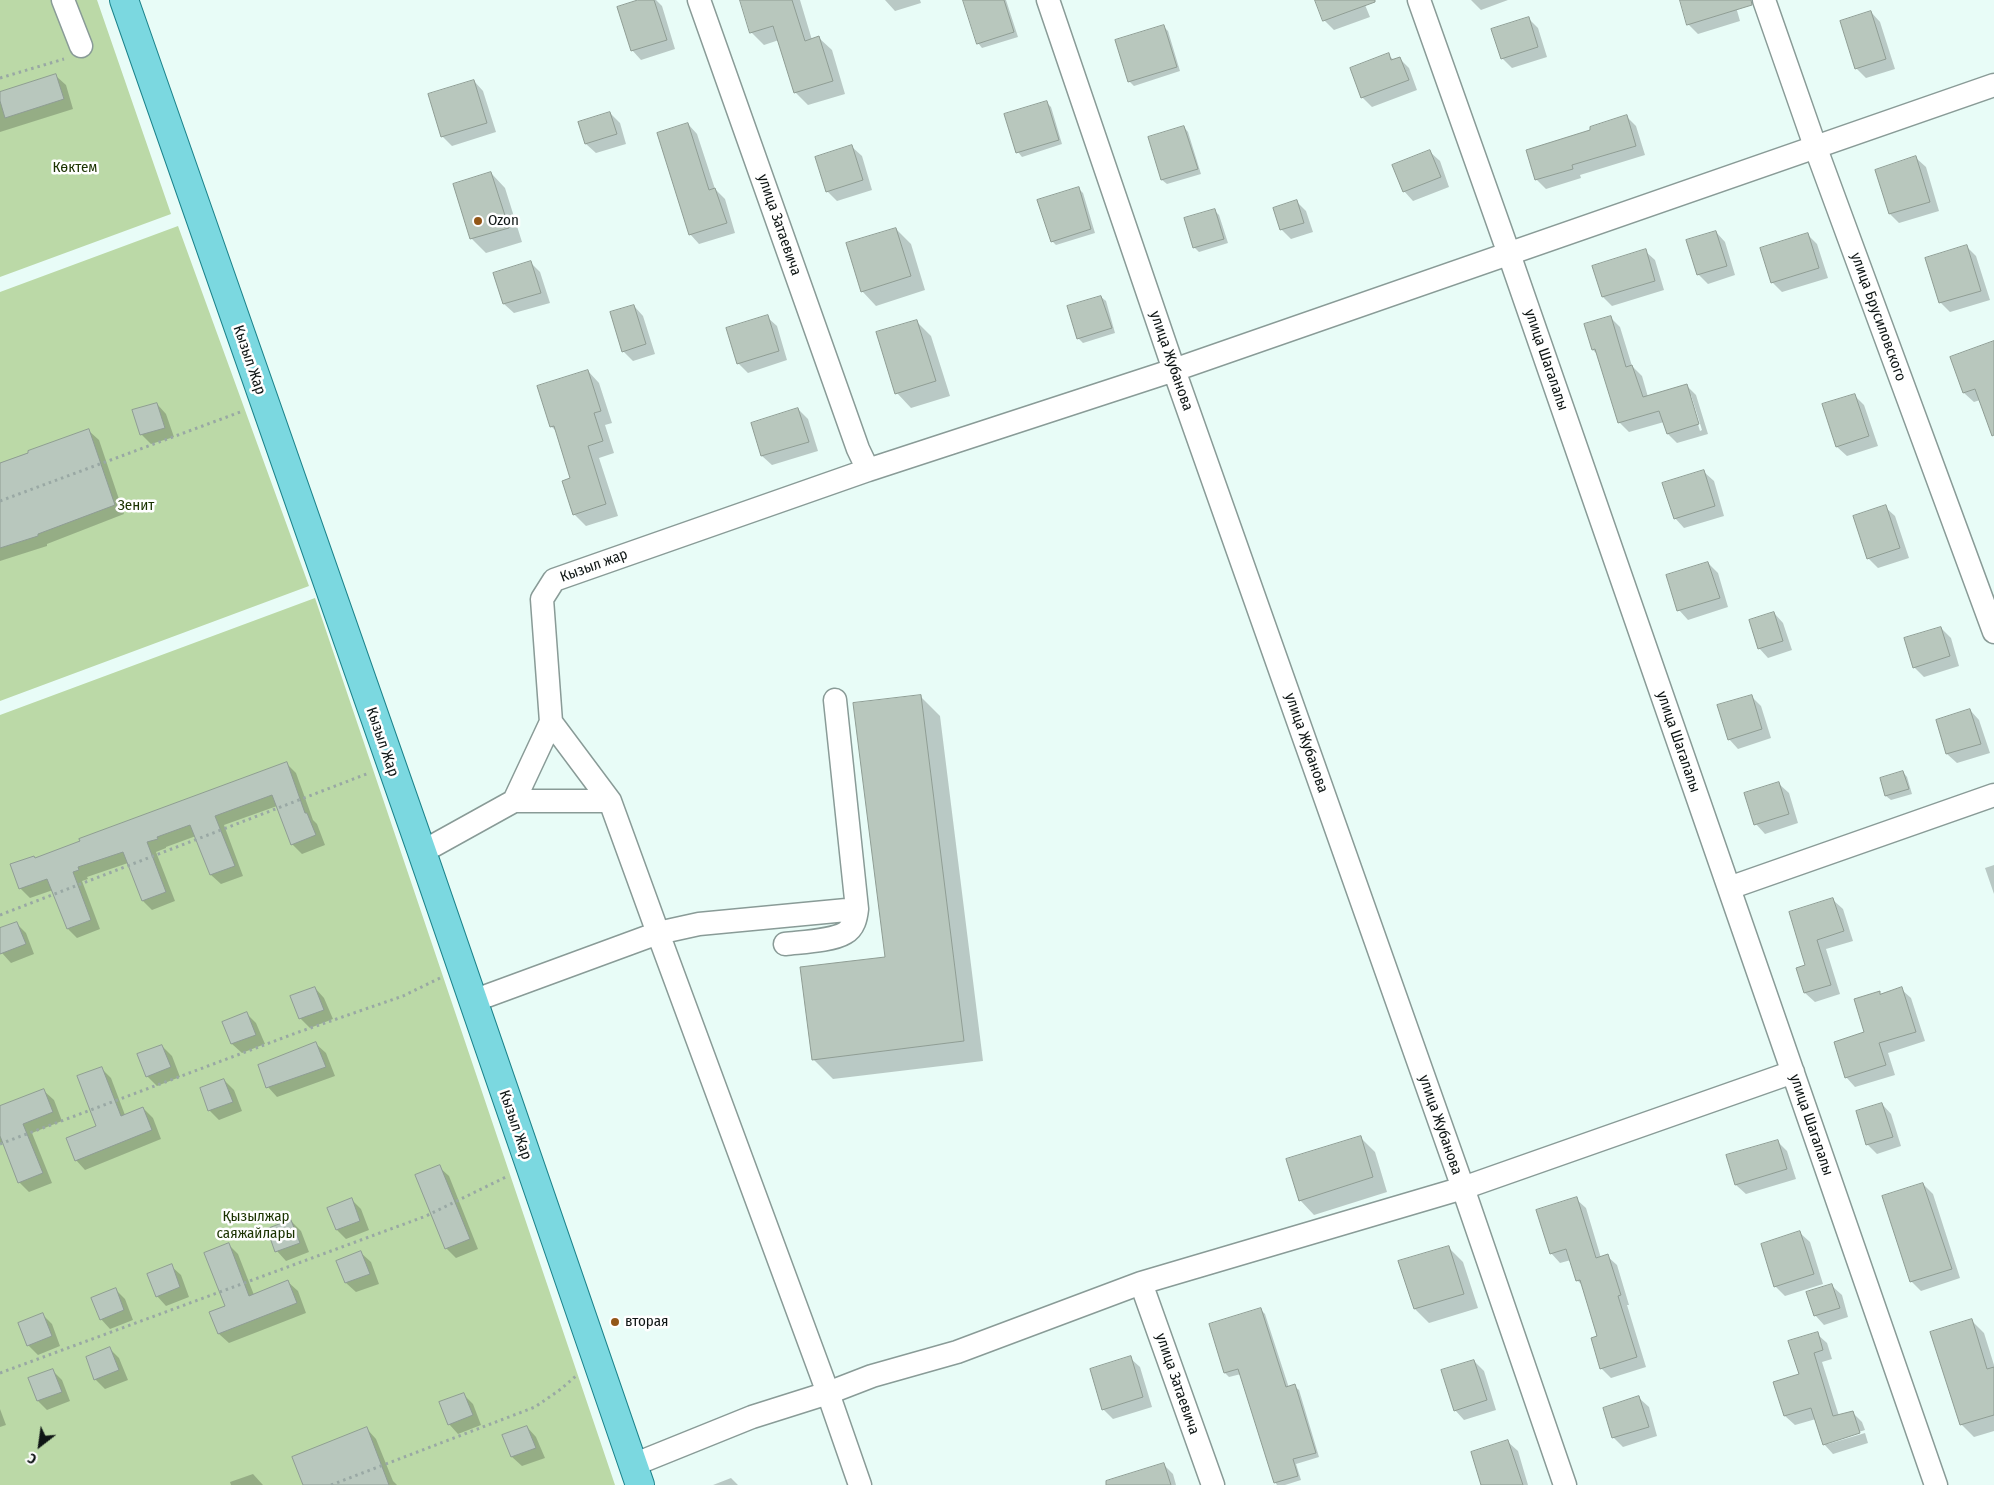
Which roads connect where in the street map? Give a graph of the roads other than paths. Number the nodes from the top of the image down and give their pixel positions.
1 (63, 0) edge
2 (124, 0) edge
3 (700, 0) edge
4 (1048, 0) edge
5 (1419, 0) edge
6 (1764, 0) edge
7 (81, 46) dead end
8 (1994, 85) edge
9 (1815, 146) junction
10 (1509, 254) junction
11 (1174, 370) junction
12 (868, 470) junction
13 (1994, 632) edge
14 (835, 700) dead end
15 (551, 722) junction
16 (1994, 795) edge
17 (514, 801) junction
18 (610, 801) junction
19 (422, 852) junction
20 (1729, 888) junction
21 (857, 909) junction
22 (658, 933) junction
23 (785, 944) dead end
24 (473, 1001) junction
25 (1793, 1072) junction
26 (1463, 1188) junction
27 (1142, 1283) junction
28 (828, 1393) junction
29 (636, 1475) edge
30 (860, 1485) edge
31 (1212, 1485) edge
32 (1565, 1485) edge
33 (1936, 1485) edge

1 - 7 street
2 - 19 main road, Кызыл Жар
3 - 12 street, улица Затаевича
4 - 11 street, улица Жубанова
5 - 10 street, улица Шагалалы
6 - 9 street, улица Брусиловского
8 - 9 street, Кызыл жар
9 - 10 street, Кызыл жар
9 - 13 street, улица Брусиловского
10 - 11 street, Кызыл жар
10 - 20 street, улица Шагалалы
11 - 12 street, Кызыл жар
11 - 26 street, улица Жубанова
12 - 15 street, Кызыл жар
14 - 21 street
15 - 17 street, Кызыл жар
15 - 18 street
16 - 20 street
17 - 18 street
17 - 19 street
18 - 22 street
19 - 24 main road, Кызыл Жар
20 - 25 street, улица Шагалалы
21 - 22 street
21 - 23 street
22 - 24 street
22 - 28 street
24 - 29 main road, Кызыл Жар
25 - 26 street
25 - 33 street, улица Шагалалы
26 - 27 street
26 - 32 street, улица Жубанова
27 - 28 street
27 - 31 street, улица Затаевича
28 - 29 street
28 - 30 street

